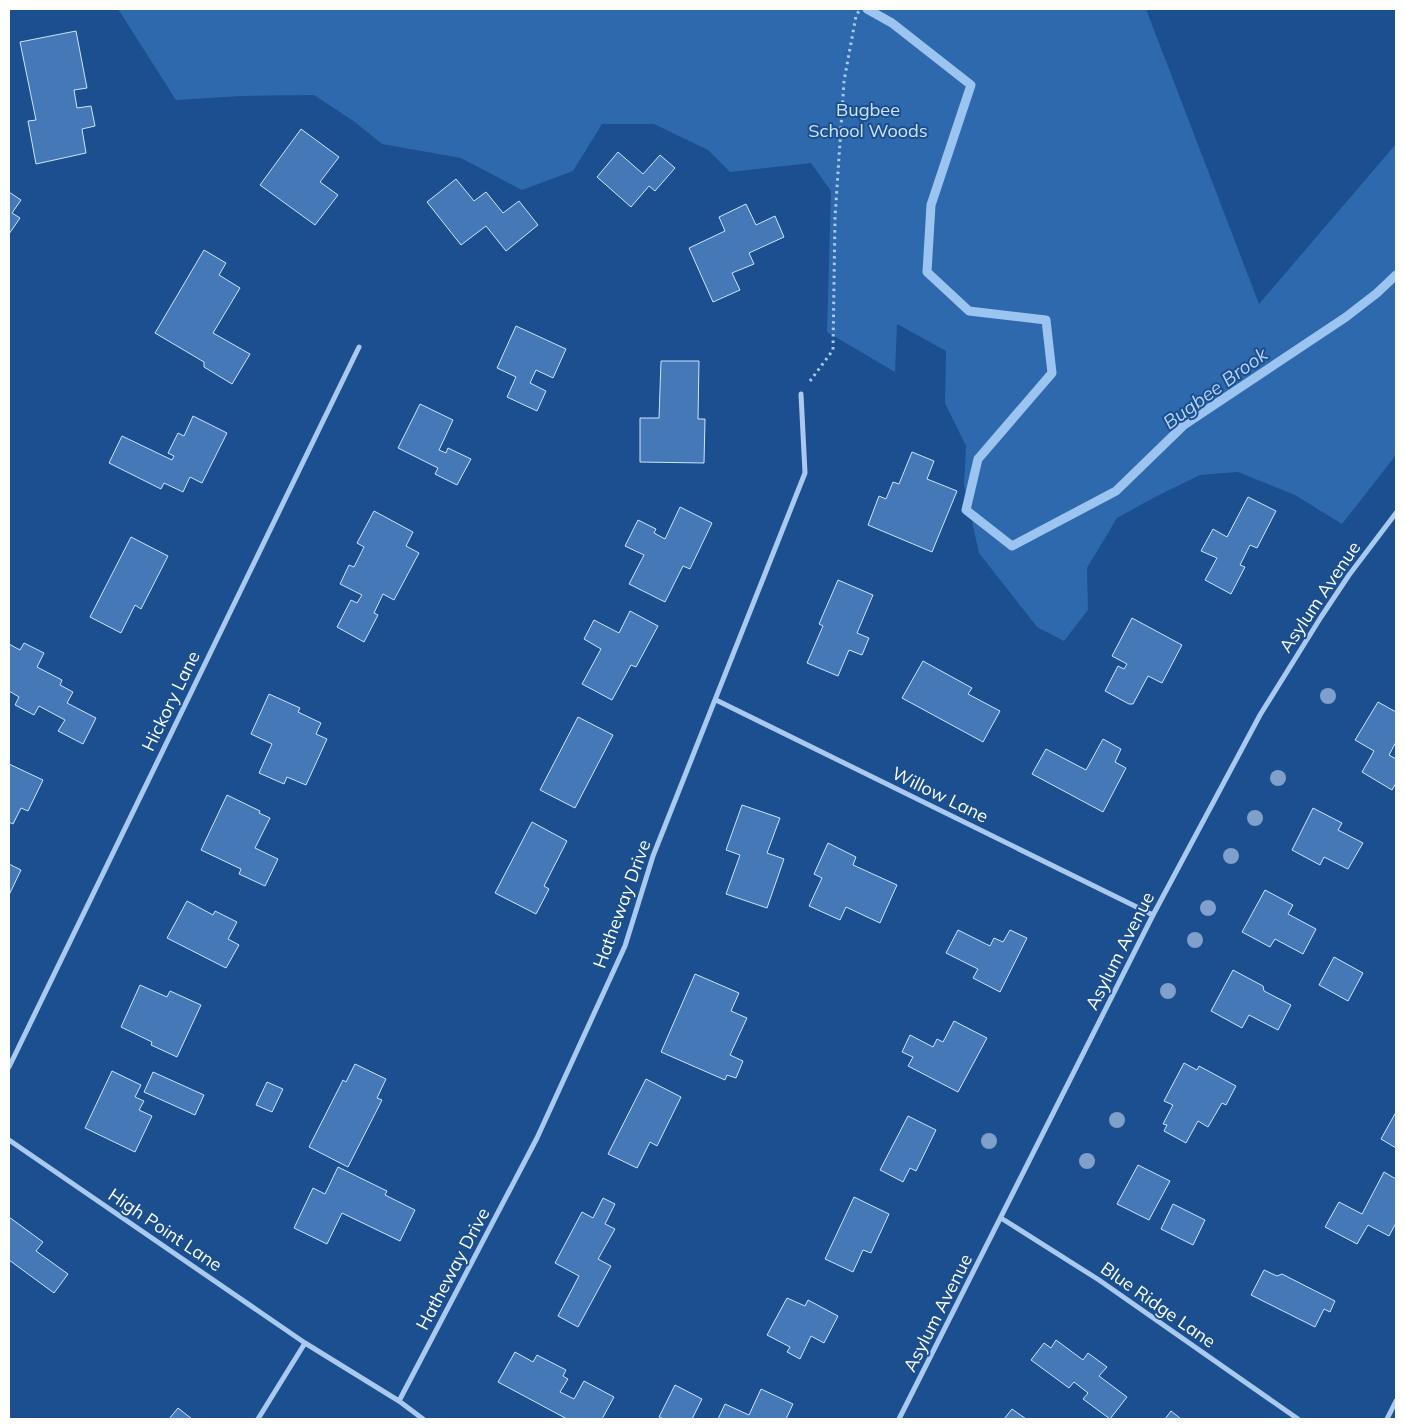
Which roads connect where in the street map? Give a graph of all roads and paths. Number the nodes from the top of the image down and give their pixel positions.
1 (860, 9) edge
2 (358, 347) dead end
3 (801, 394) joint
4 (1396, 513) edge
5 (716, 700) junction
6 (1152, 915) junction
7 (9, 1067) edge
8 (9, 1140) edge
9 (1001, 1218) junction
10 (305, 1343) junction
11 (399, 1401) junction
12 (1396, 1401) edge
13 (258, 1419) edge
14 (423, 1419) edge
15 (899, 1419) edge
16 (1298, 1419) edge
17 (1387, 1419) edge

1 - 3 path
2 - 7 street, Hickory Lane
3 - 5 street, Hatheway Drive
4 - 6 street, Asylum Avenue
5 - 6 street, Willow Lane
5 - 11 street, Hatheway Drive
6 - 9 street, Asylum Avenue
8 - 10 street, High Point Lane
9 - 15 street, Asylum Avenue
9 - 16 street, Blue Ridge Lane
10 - 11 street, High Point Lane
10 - 13 street
11 - 14 street, High Point Lane
12 - 17 street

